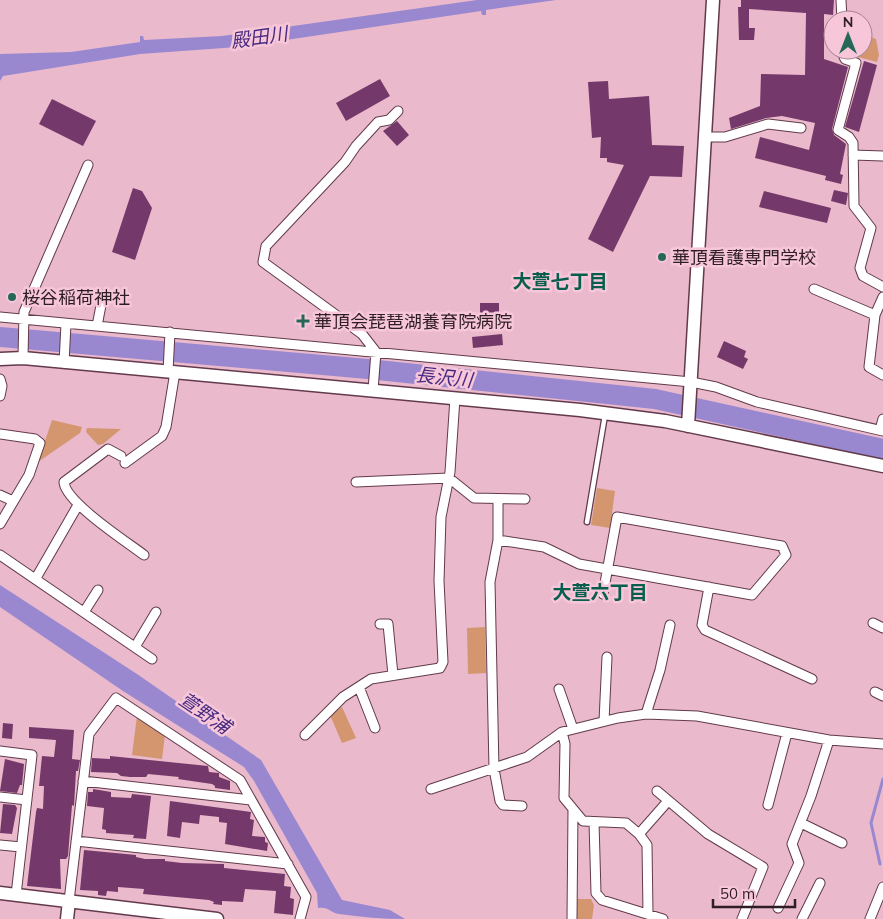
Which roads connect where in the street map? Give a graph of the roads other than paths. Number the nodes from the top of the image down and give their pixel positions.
1 (714, 0) edge
2 (848, 60) edge
3 (398, 111) dead end
4 (801, 128) dead end
5 (705, 137) junction
6 (853, 155) junction
7 (883, 156) edge
8 (88, 164) dead end
9 (883, 287) edge
10 (814, 289) dead end
11 (103, 295) dead end
12 (883, 297) edge
13 (875, 315) junction
14 (0, 317) edge
15 (23, 321) junction
16 (97, 326) junction
17 (66, 327) junction
18 (170, 335) junction
19 (375, 353) junction
20 (23, 355) junction
21 (0, 359) edge
22 (65, 360) junction
23 (170, 370) junction
24 (883, 375) edge
25 (0, 379) edge
26 (691, 385) junction
27 (373, 387) junction
28 (0, 396) edge
29 (455, 398) junction
30 (605, 413) junction
31 (883, 419) edge
32 (688, 422) junction
33 (882, 430) edge
34 (0, 434) edge
35 (883, 466) edge
36 (449, 478) junction
37 (356, 482) dead end
38 (0, 495) edge
39 (498, 499) junction
40 (525, 499) dead end
41 (13, 502) junction
42 (78, 505) junction
43 (587, 522) dead end
44 (0, 524) edge
45 (498, 540) junction
46 (0, 555) edge
47 (144, 555) dead end
48 (607, 569) junction
49 (36, 578) junction
50 (709, 587) junction
51 (98, 590) dead end
52 (603, 594) dead end
53 (84, 612) junction
54 (156, 612) dead end
55 (873, 623) dead end
56 (380, 624) dead end
57 (670, 625) dead end
58 (883, 628) edge
59 (135, 647) junction
60 (607, 657) dead end
61 (152, 659) dead end
62 (393, 675) junction
63 (812, 679) dead end
64 (358, 687) junction
65 (559, 689) dead end
66 (646, 714) junction
67 (604, 721) junction
68 (375, 728) dead end
69 (572, 729) junction
70 (562, 732) junction
71 (787, 732) junction
72 (305, 735) dead end
73 (829, 740) junction
74 (883, 744) edge
75 (0, 751) edge
76 (494, 769) junction
77 (83, 781) junction
78 (432, 789) dead end
79 (657, 791) dead end
80 (0, 797) edge
81 (27, 800) junction
82 (251, 800) junction
83 (668, 801) junction
84 (768, 805) dead end
85 (522, 806) dead end
86 (573, 809) junction
87 (594, 822) junction
88 (801, 823) junction
89 (639, 834) junction
90 (76, 841) junction
91 (842, 843) dead end
92 (0, 844) edge
93 (21, 847) junction
94 (288, 864) junction
95 (820, 883) dead end
96 (883, 887) edge
97 (0, 893) edge
98 (16, 895) junction
99 (69, 901) junction
100 (778, 908) dead end
101 (648, 913) junction
102 (67, 919) edge
103 (217, 919) edge
104 (300, 919) edge
105 (572, 919) edge
106 (663, 919) edge
107 (742, 919) edge
108 (802, 919) edge
109 (870, 919) edge

1 - 5 street
2 - 6 street
3 - 19 street
4 - 5 street
5 - 26 street
6 - 7 street
6 - 9 street
8 - 15 street
10 - 13 street
11 - 16 street
12 - 13 street
13 - 24 street
14 - 15 street
15 - 17 street
15 - 20 street
16 - 17 street
16 - 18 street
17 - 22 street
18 - 19 street
18 - 23 street
19 - 26 street
19 - 27 street
20 - 21 street
20 - 22 street
22 - 23 street
23 - 27 street
23 - 42 street
25 - 28 street
26 - 32 street
26 - 33 street
27 - 29 street
29 - 30 street
29 - 36 street
30 - 32 street
30 - 43 lane
31 - 33 street
32 - 35 street
34 - 41 street
36 - 37 street
36 - 39 street
36 - 62 street
38 - 41 street
39 - 40 street
39 - 45 street
41 - 44 street
42 - 47 street
42 - 49 street
45 - 48 street
45 - 76 street
46 - 49 street
48 - 50 street
48 - 50 street
48 - 52 street
49 - 53 street
50 - 63 street
51 - 53 street
53 - 59 street
54 - 59 street
55 - 58 street
56 - 62 street
57 - 66 street
59 - 61 street
60 - 67 street
62 - 64 street
64 - 68 street
64 - 72 street
65 - 69 street
66 - 67 street
66 - 71 street
67 - 69 street
69 - 70 street
70 - 76 street
70 - 86 street
71 - 73 street
71 - 84 street
73 - 74 street
73 - 88 street
75 - 81 street
76 - 78 street
76 - 85 street
77 - 82 street
77 - 82 street
77 - 90 street
79 - 83 street
80 - 81 street
81 - 93 street
82 - 94 street
83 - 89 street
83 - 107 street
86 - 87 street
86 - 105 street
87 - 89 street
87 - 101 street
88 - 91 street
88 - 100 street
89 - 101 street
90 - 94 street
90 - 99 street
92 - 93 street
93 - 98 street
94 - 104 street
95 - 108 street
96 - 109 street
97 - 98 street
98 - 99 street
99 - 102 street
99 - 103 street
101 - 106 street

